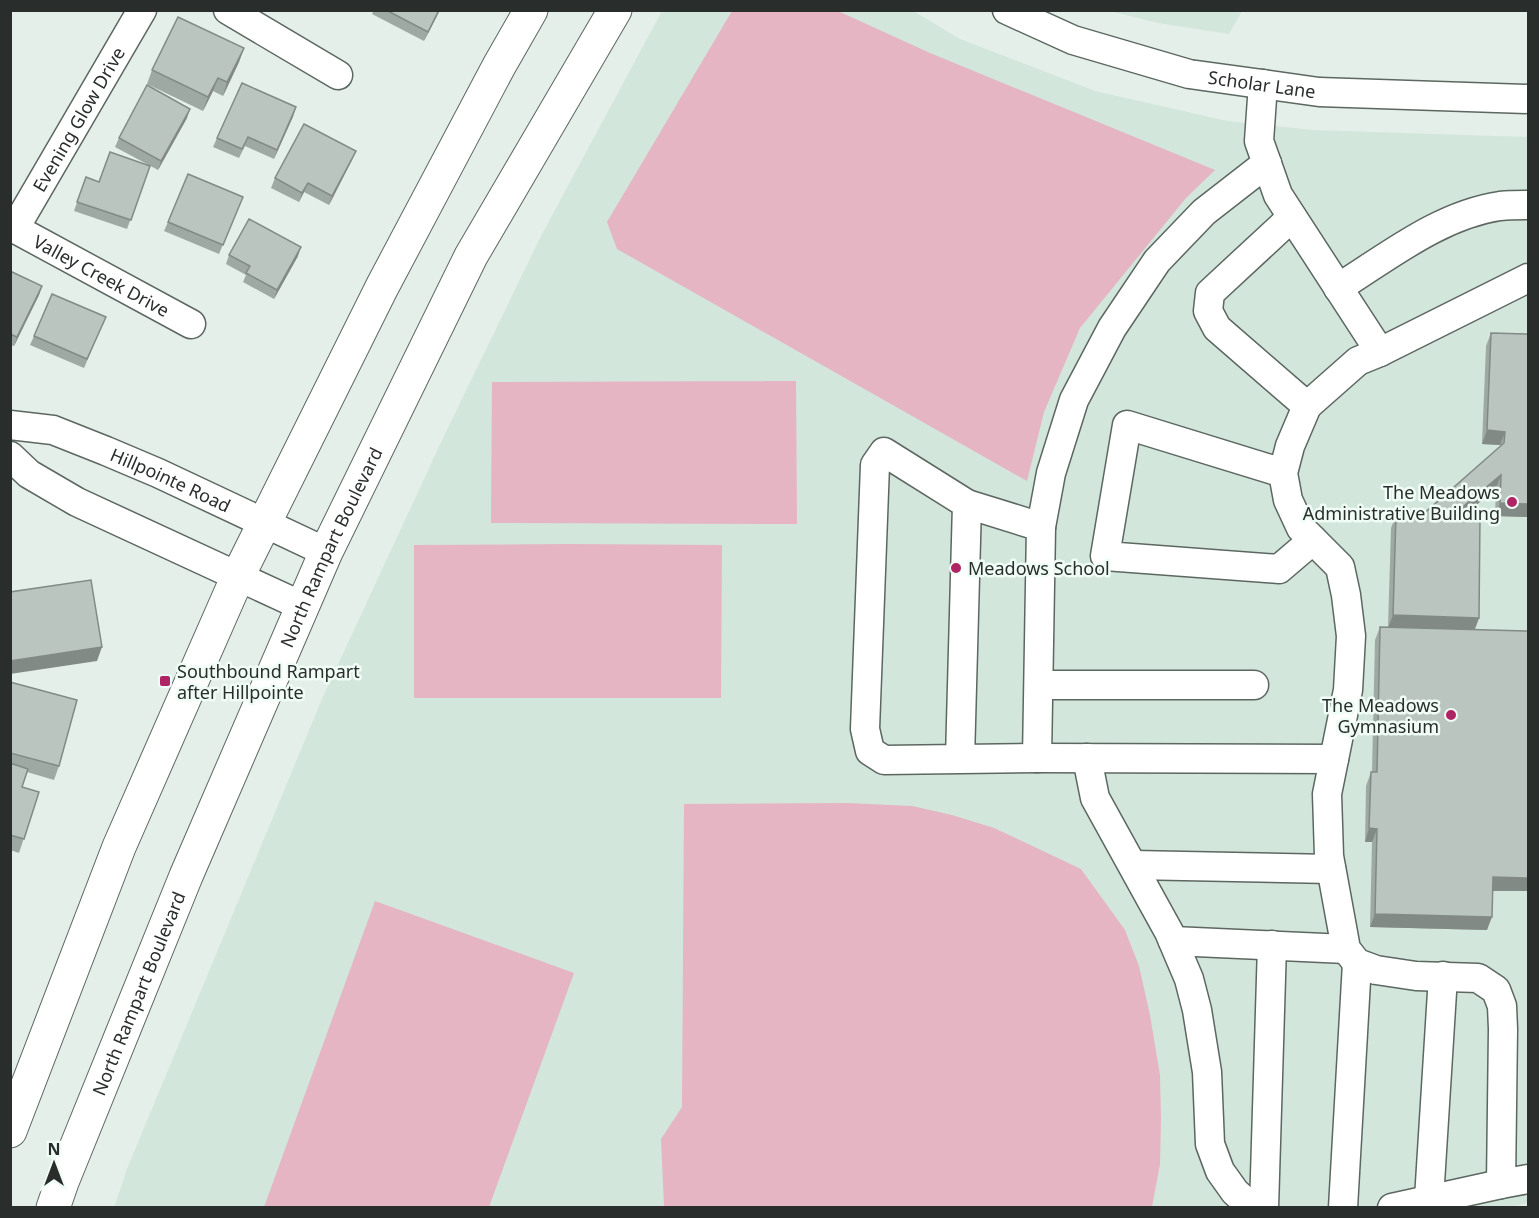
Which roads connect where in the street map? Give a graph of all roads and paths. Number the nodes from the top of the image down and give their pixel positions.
1 (142, 10) edge
2 (228, 10) edge
3 (531, 10) edge
4 (615, 10) edge
5 (1007, 10) edge
6 (338, 75) dead end
7 (1263, 84) junction
8 (1528, 99) edge
9 (1267, 163) junction
10 (1528, 205) edge
11 (1292, 217) junction
12 (13, 227) edge
13 (1528, 278) edge
14 (1338, 288) junction
15 (191, 324) dead end
16 (1380, 352) junction
17 (1307, 406) junction
18 (10, 425) edge
19 (10, 456) edge
20 (1283, 473) junction
21 (967, 504) junction
22 (264, 523) junction
23 (1041, 527) junction
24 (1313, 540) junction
25 (326, 552) junction
26 (238, 576) junction
27 (302, 606) junction
28 (1038, 685) junction
29 (1254, 685) dead end
30 (1037, 758) junction
31 (1087, 758) junction
32 (960, 759) junction
33 (1334, 759) junction
34 (1133, 865) junction
35 (1331, 869) junction
36 (1173, 941) junction
37 (1272, 945) junction
38 (1352, 956) junction
39 (1443, 976) junction
40 (10, 1131) edge
41 (1515, 1181) edge
42 (1429, 1199) junction
43 (53, 1208) edge
44 (1253, 1208) edge
45 (1264, 1208) edge
46 (1343, 1208) edge
47 (1392, 1208) edge

1 - 12 street, Evening Glow Drive
2 - 6 street
3 - 22 main road
4 - 25 main road, North Rampart Boulevard
5 - 7 street, Scholar Lane
7 - 8 street, Scholar Lane
7 - 9 street
9 - 11 street
9 - 23 street
10 - 14 street
11 - 14 street
11 - 17 street
12 - 15 street, Valley Creek Drive
13 - 16 street
14 - 16 street
16 - 17 street
17 - 20 street
18 - 22 street, Hillpointe Road
19 - 26 street
20 - 24 street
20 - 24 street
21 - 23 street
21 - 32 street
21 - 32 street
22 - 25 street, Hillpointe Road
22 - 26 main road
23 - 28 street
24 - 33 street
25 - 27 main road, North Rampart Boulevard
26 - 27 street
26 - 40 main road
27 - 43 main road, North Rampart Boulevard
28 - 29 street
28 - 30 street
30 - 31 street
30 - 32 street
31 - 33 street
31 - 34 street
33 - 35 street
34 - 35 street
34 - 36 street
35 - 38 street
36 - 37 street
36 - 44 street
37 - 38 street
37 - 45 street
38 - 39 street
38 - 46 street
39 - 41 street
39 - 42 street
41 - 42 street
42 - 47 street

